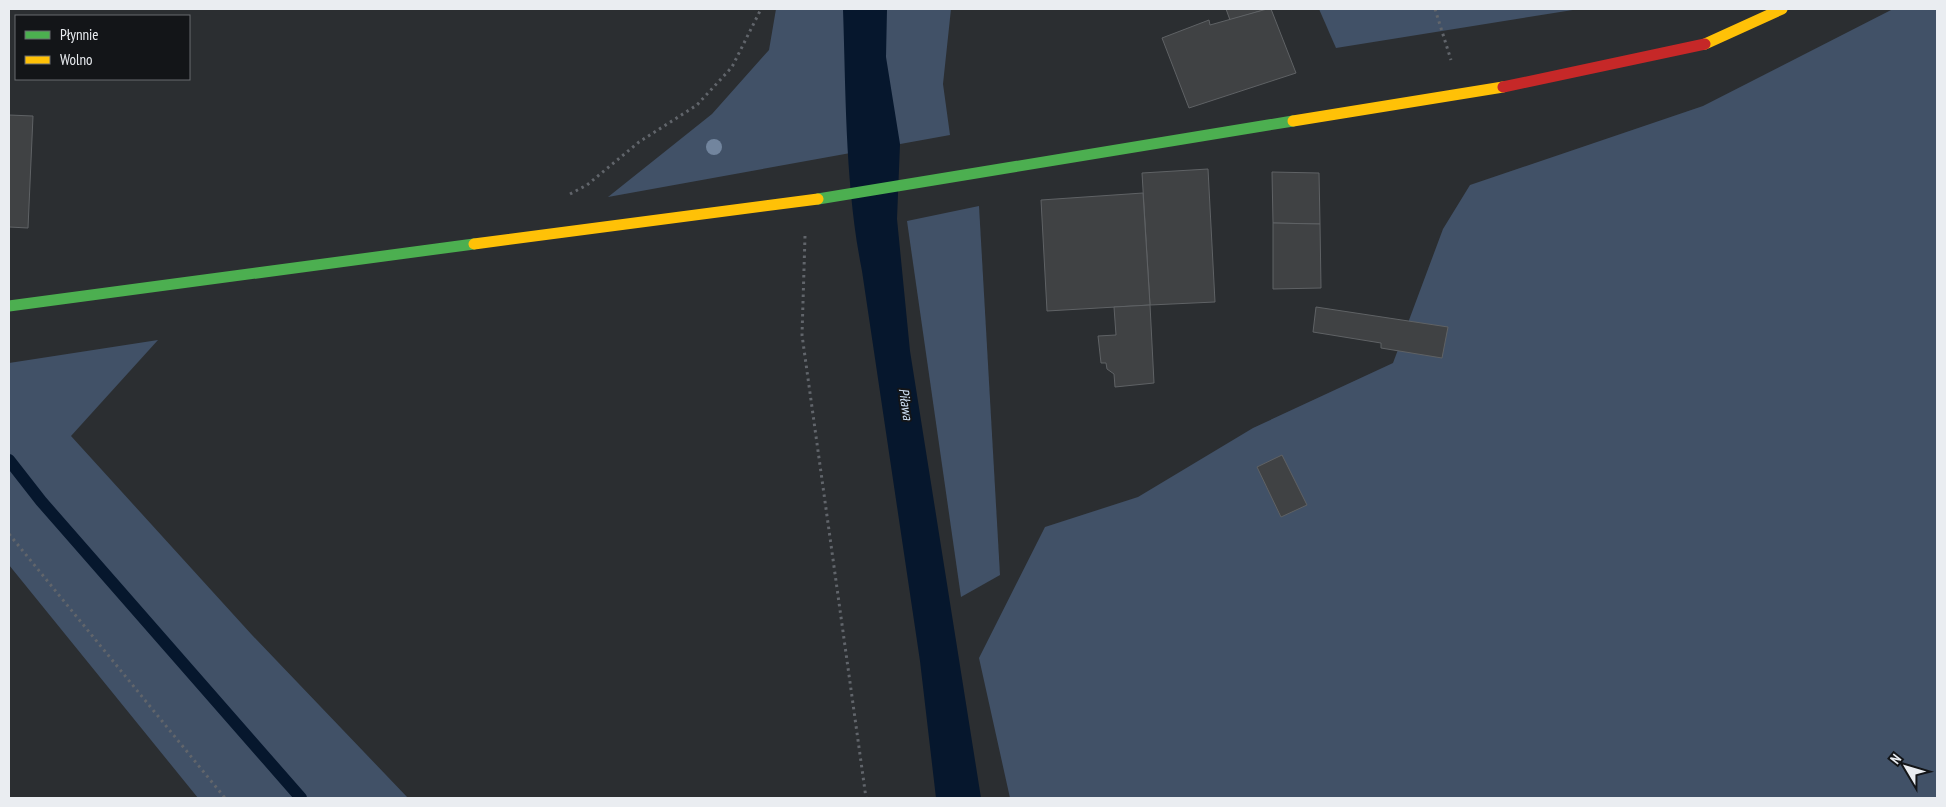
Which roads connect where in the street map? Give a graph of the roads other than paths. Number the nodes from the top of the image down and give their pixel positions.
1 (1782, 9) edge
2 (9, 306) edge

1 - 2 street

